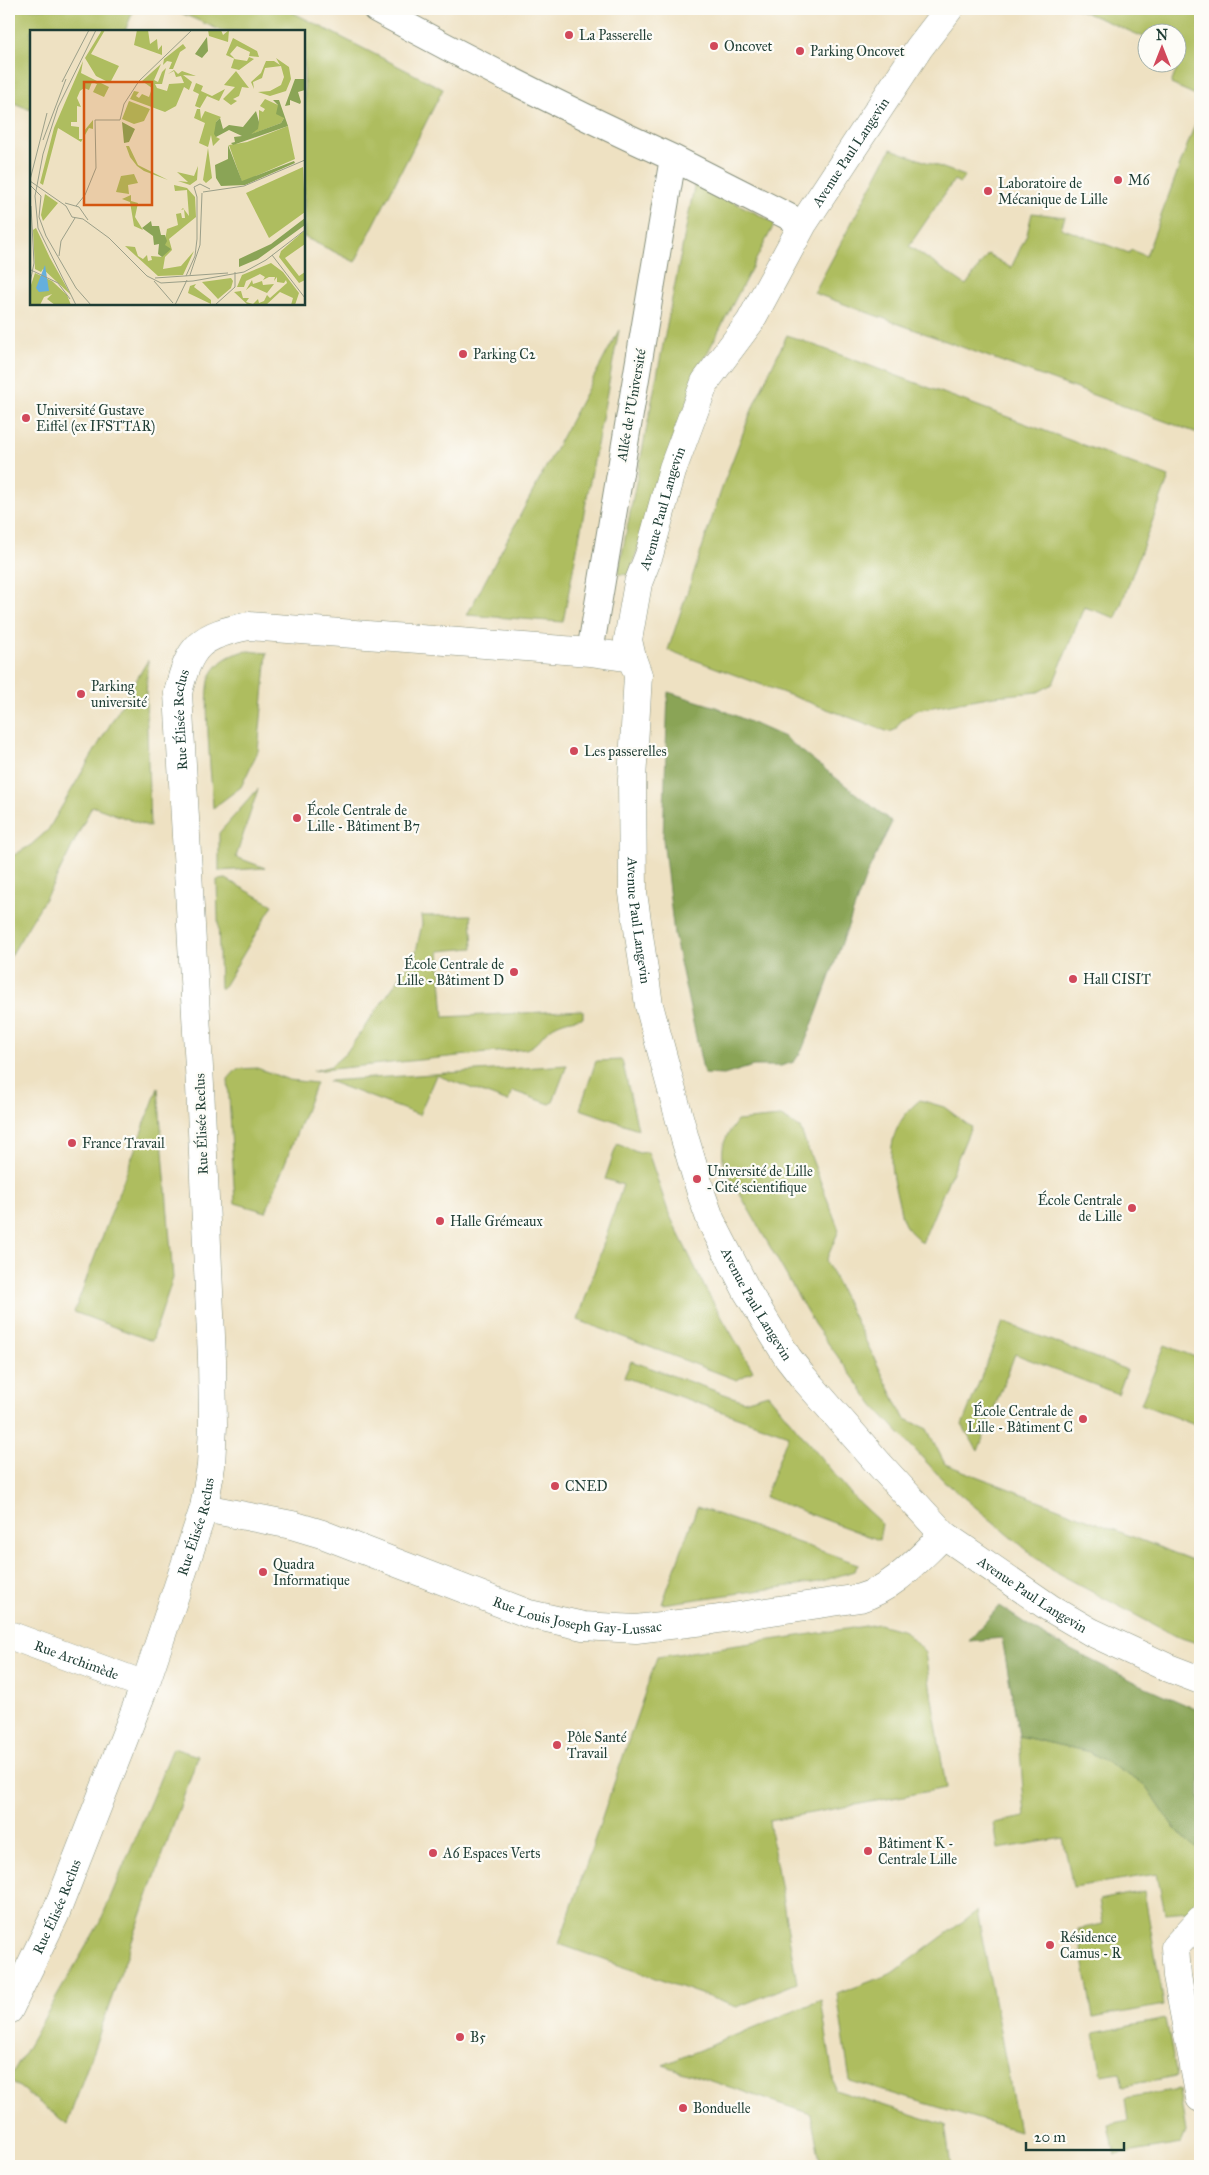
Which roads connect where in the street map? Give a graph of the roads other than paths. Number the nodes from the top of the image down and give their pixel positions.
1 (376, 9) edge
2 (949, 9) edge
3 (672, 158) junction
4 (803, 224) junction
5 (590, 652) junction
6 (632, 658) junction
7 (204, 1508) junction
8 (944, 1535) junction
9 (9, 1635) edge
10 (1200, 1680) edge
11 (145, 1685) junction
12 (1200, 1920) edge
13 (9, 2010) edge
14 (1200, 2098) edge

1 - 3 street
2 - 4 street, Avenue Paul Langevin
3 - 4 street
3 - 5 street, Allée de l'Université
4 - 6 street, Avenue Paul Langevin
5 - 6 street, Rue Élisée Reclus
5 - 7 street, Rue Élisée Reclus
6 - 8 street, Avenue Paul Langevin
7 - 8 street, Rue Louis Joseph Gay-Lussac
7 - 11 street, Rue Élisée Reclus
8 - 10 street, Avenue Paul Langevin
9 - 11 street, Rue Archimède
11 - 13 street, Rue Élisée Reclus
12 - 14 street

